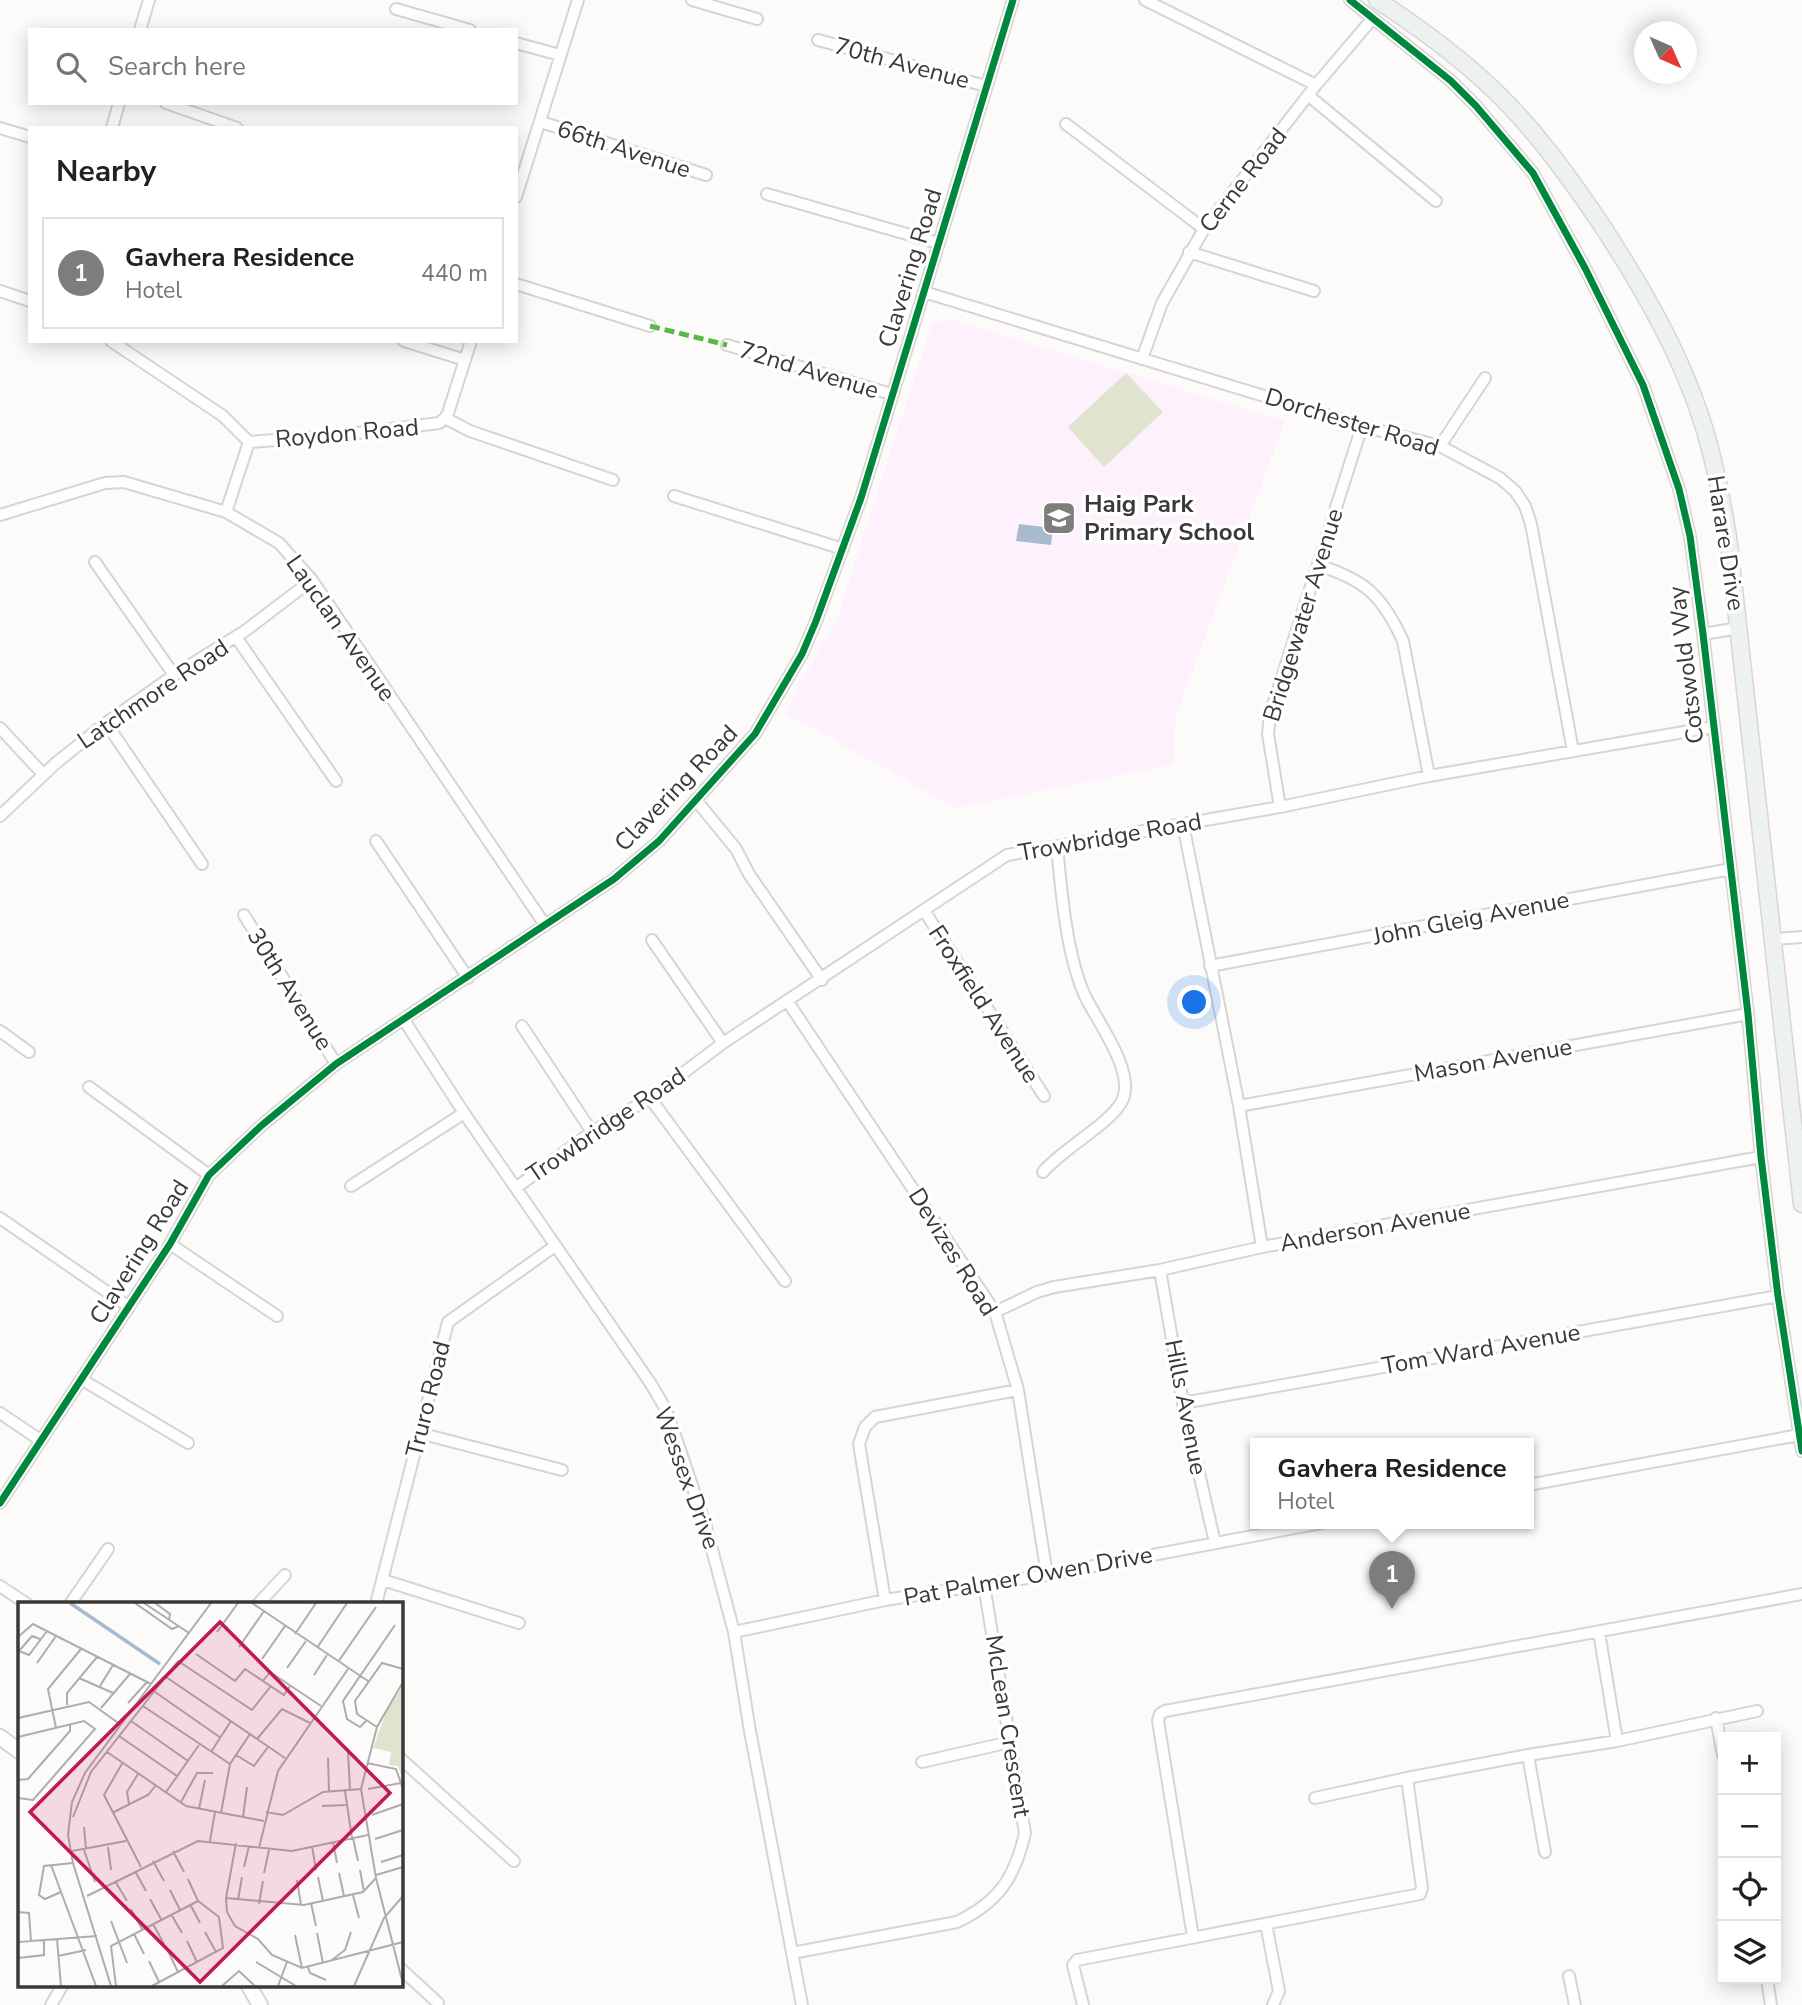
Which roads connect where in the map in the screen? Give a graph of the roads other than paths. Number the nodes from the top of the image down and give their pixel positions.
1 (148, 0) edge
2 (578, 0) edge
3 (692, 0) edge
4 (1013, 0) edge
5 (1145, 0) edge
6 (1350, 0) edge
7 (1377, 0) edge
8 (396, 9) dead end
9 (1373, 18) junction
10 (757, 19) dead end
11 (141, 28) edge
12 (463, 28) edge
13 (818, 40) dead end
14 (518, 44) edge
15 (560, 55) junction
16 (1316, 85) junction
17 (986, 86) junction
18 (1309, 96) junction
19 (118, 105) edge
20 (172, 105) edge
21 (541, 122) junction
22 (1066, 124) dead end
23 (113, 126) edge
24 (231, 126) edge
25 (0, 128) edge
26 (28, 135) edge
27 (706, 175) dead end
28 (518, 191) edge
29 (767, 194) dead end
30 (1436, 201) dead end
31 (1204, 229) junction
32 (938, 243) junction
33 (1189, 252) junction
34 (518, 285) edge
35 (0, 291) edge
36 (1314, 291) dead end
37 (924, 292) junction
38 (28, 300) edge
39 (650, 326) dead end
40 (114, 343) edge
41 (410, 343) edge
42 (470, 343) edge
43 (727, 345) dead end
44 (1142, 359) junction
45 (465, 360) junction
46 (1485, 378) dead end
47 (891, 394) junction
48 (445, 418) junction
49 (1362, 426) junction
50 (249, 442) junction
51 (1440, 446) junction
52 (613, 480) dead end
53 (674, 496) dead end
54 (226, 512) junction
55 (0, 515) edge
56 (843, 549) junction
57 (95, 562) dead end
58 (1318, 565) junction
59 (312, 580) junction
60 (1740, 628) junction
61 (1703, 634) junction
62 (236, 638) junction
63 (174, 675) junction
64 (106, 723) junction
65 (1713, 727) junction
66 (0, 728) edge
67 (1573, 751) junction
68 (43, 774) junction
69 (1429, 776) junction
70 (336, 781) dead end
71 (696, 800) junction
72 (1280, 807) junction
73 (0, 816) edge
74 (1183, 824) junction
75 (376, 841) dead end
76 (1057, 846) junction
77 (202, 864) dead end
78 (1731, 869) junction
79 (925, 912) junction
80 (244, 915) dead end
81 (545, 925) junction
82 (1802, 937) edge
83 (1774, 939) junction
84 (652, 940) dead end
85 (1210, 966) junction
86 (468, 978) junction
87 (822, 980) junction
88 (788, 1002) junction
89 (1748, 1014) junction
90 (404, 1020) junction
91 (522, 1026) dead end
92 (0, 1031) edge
93 (723, 1044) junction
94 (29, 1052) dead end
95 (335, 1064) junction
96 (89, 1087) dead end
97 (1044, 1096) dead end
98 (650, 1098) junction
99 (1239, 1106) junction
100 (464, 1113) junction
101 (592, 1132) junction
102 (1761, 1157) junction
103 (1042, 1172) dead end
104 (209, 1175) junction
105 (351, 1186) dead end
106 (517, 1187) junction
107 (1802, 1204) edge
108 (0, 1218) edge
109 (170, 1244) junction
110 (555, 1246) junction
111 (1262, 1247) junction
112 (1160, 1270) junction
113 (785, 1281) dead end
114 (1778, 1296) junction
115 (129, 1307) junction
116 (995, 1312) junction
117 (277, 1316) dead end
118 (81, 1379) junction
119 (1018, 1390) junction
120 (1183, 1402) junction
121 (0, 1413) edge
122 (419, 1433) junction
123 (1799, 1435) junction
124 (40, 1440) junction
125 (188, 1443) dead end
126 (1802, 1451) edge
127 (562, 1470) dead end
128 (1534, 1484) edge
129 (0, 1503) edge
130 (1289, 1529) edge
131 (1215, 1543) junction
132 (108, 1549) dead end
133 (285, 1575) dead end
134 (1047, 1576) junction
135 (383, 1580) junction
136 (985, 1585) junction
137 (0, 1587) edge
138 (1802, 1594) edge
139 (885, 1600) junction
140 (24, 1602) edge
141 (71, 1602) edge
142 (260, 1602) edge
143 (377, 1602) edge
144 (519, 1623) dead end
145 (734, 1632) junction
146 (1599, 1632) junction
147 (1757, 1711) dead end
148 (1716, 1718) junction
149 (1719, 1732) edge
150 (0, 1737) edge
151 (1617, 1741) junction
152 (1010, 1742) junction
153 (18, 1750) edge
154 (1528, 1755) junction
155 (402, 1760) edge
156 (922, 1762) dead end
157 (1407, 1777) junction
158 (1315, 1798) dead end
159 (1545, 1852) dead end
160 (514, 1861) dead end
161 (1266, 1924) junction
162 (1193, 1937) junction
163 (792, 1953) junction
164 (402, 1970) edge
165 (1569, 1976) dead end
166 (1768, 1984) edge
167 (61, 1988) edge
168 (250, 1988) edge
169 (438, 2003) dead end
170 (51, 2005) edge
171 (260, 2005) edge
172 (802, 2005) edge
173 (1083, 2005) edge
174 (1273, 2005) edge
175 (1575, 2005) edge
176 (1772, 2005) edge

1 - 11 street
2 - 15 street
3 - 10 street
4 - 17 street, Clavering Road
5 - 16 street
6 - 9 street, Cotswold Way
7 - 60 main road, Harare Drive
8 - 12 street
9 - 16 street, Cerne Road
9 - 61 street, Cotswold Way
13 - 17 street, 70th Avenue
14 - 15 street
15 - 21 street
16 - 18 street, Cerne Road
17 - 32 street, Clavering Road
18 - 30 street
18 - 31 street, Cerne Road
19 - 23 street
20 - 24 street
21 - 27 street, 66th Avenue
21 - 28 street
22 - 31 street
25 - 26 street
29 - 32 street
31 - 33 street, Cerne Road
32 - 37 street, Clavering Road
33 - 36 street
33 - 44 street, Cerne Road
34 - 39 street
35 - 38 street
37 - 44 street, Dorchester Road
37 - 47 street, Clavering Road
40 - 50 street
41 - 45 street
42 - 45 street, Roydon Road
43 - 47 street, 72nd Avenue
44 - 49 street, Dorchester Road
45 - 48 street, Roydon Road
46 - 51 street
47 - 56 street, Clavering Road
48 - 50 street, Roydon Road
48 - 52 street
49 - 51 street, Dorchester Road
49 - 58 street, Bridgewater Avenue
50 - 54 street
51 - 67 street, Dorchester Road
53 - 56 street
54 - 55 street, Lauclan Avenue
54 - 59 street, Lauclan Avenue
56 - 71 street, Clavering Road
57 - 63 street
58 - 69 street
58 - 72 street, Bridgewater Avenue
59 - 62 street, Latchmore Road
59 - 81 street, Lauclan Avenue
60 - 61 street, Cotswold Way
60 - 83 main road, Harare Drive
61 - 65 street, Cotswold Way
62 - 63 street, Latchmore Road
62 - 70 street
63 - 64 street, Latchmore Road
64 - 68 street, Latchmore Road
64 - 77 street
65 - 67 street, Trowbridge Road
65 - 78 street, Cotswold Way
66 - 68 street
67 - 69 street, Trowbridge Road
68 - 73 street, Latchmore Road
69 - 72 street, Trowbridge Road
71 - 81 street, Clavering Road
71 - 87 street
72 - 74 street, Trowbridge Road
74 - 76 street, Trowbridge Road
74 - 85 street
75 - 86 street
76 - 79 street, Trowbridge Road
76 - 103 street
78 - 85 street, John Gleig Avenue
78 - 89 street, Cotswold Way
79 - 87 street, Trowbridge Road
79 - 97 street, Froxfield Avenue
80 - 95 street, 30th Avenue
81 - 86 street, Clavering Road
82 - 83 street
83 - 107 main road, Harare Drive
84 - 93 street
85 - 99 street
86 - 90 street, Clavering Road
87 - 88 street, Trowbridge Road
88 - 93 street, Trowbridge Road
88 - 116 street, Devizes Road
89 - 99 street, Mason Avenue
89 - 102 street, Cotswold Way
90 - 95 street, Clavering Road
90 - 100 street, Wessex Drive
91 - 101 street
92 - 94 street
93 - 98 street, Trowbridge Road
95 - 104 street, Clavering Road
96 - 104 street
98 - 101 street, Trowbridge Road
98 - 113 street
99 - 111 street
100 - 105 street
100 - 106 street, Wessex Drive
101 - 106 street, Trowbridge Road
102 - 111 street, Anderson Avenue
102 - 114 street, Cotswold Way
104 - 109 street, Clavering Road
106 - 110 street, Wessex Drive
108 - 115 street
109 - 115 street, Clavering Road
109 - 117 street
110 - 122 street, Truro Road
110 - 145 street, Wessex Drive
111 - 112 street, Anderson Avenue
112 - 116 street, Anderson Avenue
112 - 120 street, Hills Avenue
114 - 120 street, Tom Ward Avenue
114 - 123 street, Cotswold Way
115 - 118 street, Clavering Road
116 - 119 street, Devizes Road
118 - 124 street, Clavering Road
118 - 125 street
119 - 134 street, Devizes Road
119 - 139 street
120 - 131 street, Hills Avenue
121 - 124 street
122 - 127 street
122 - 135 street, Truro Road
123 - 126 street, Cotswold Way
123 - 128 street
124 - 129 street, Clavering Road
130 - 131 street, Pat Palmer Owen Drive
131 - 134 street, Pat Palmer Owen Drive
132 - 141 street
133 - 142 street
134 - 136 street, Pat Palmer Owen Drive
135 - 143 street, Truro Road
135 - 144 street
136 - 139 street, Pat Palmer Owen Drive
136 - 152 street, McLean Crescent
137 - 140 street
138 - 146 street
139 - 145 street, Pat Palmer Owen Drive
145 - 163 street, Wessex Drive
146 - 151 street
146 - 162 street
147 - 148 street
148 - 149 street
148 - 151 street
150 - 153 street
151 - 154 street
152 - 156 street
152 - 163 street, McLean Crescent
154 - 157 street
154 - 159 street
155 - 160 street
157 - 158 street
157 - 161 street
161 - 162 street
161 - 174 street
162 - 173 street
163 - 172 street, Wessex Drive
164 - 169 street
165 - 175 street
166 - 176 street
167 - 170 street
168 - 171 street

